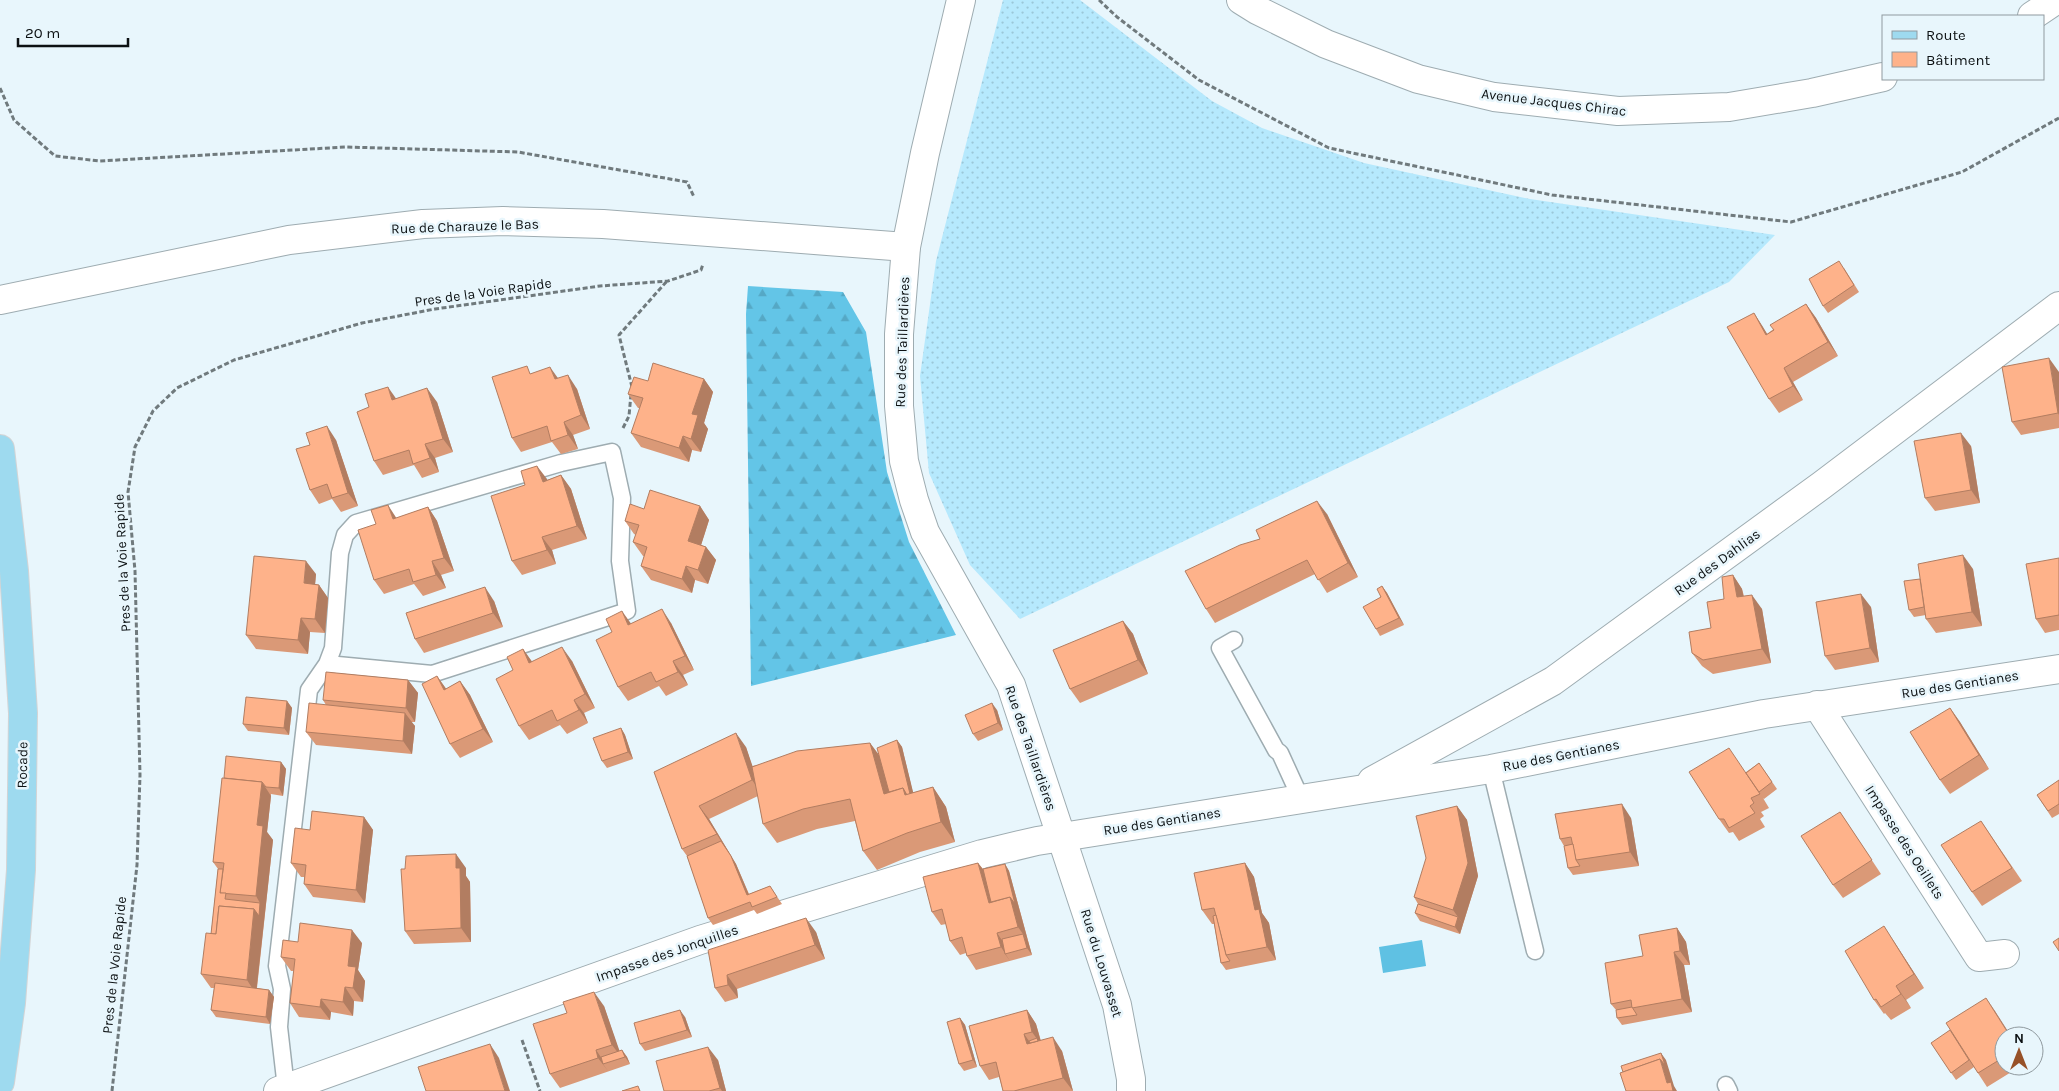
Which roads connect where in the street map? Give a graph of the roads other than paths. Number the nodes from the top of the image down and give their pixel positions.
1 (961, 0) edge
2 (1241, 0) edge
3 (2056, 0) edge
4 (2034, 15) edge
5 (1882, 77) edge
6 (906, 247) junction
7 (0, 300) edge
8 (2059, 306) edge
9 (0, 449) edge
10 (1234, 640) dead end
11 (327, 664) junction
12 (2059, 669) edge
13 (1817, 705) junction
14 (1491, 769) junction
15 (1356, 790) junction
16 (1301, 799) junction
17 (1062, 837) junction
18 (1535, 951) dead end
19 (2004, 954) dead end
20 (0, 1082) edge
21 (282, 1090) edge
22 (1131, 1091) edge

1 - 6 street, Rue des Taillardières
2 - 5 street, Avenue Jacques Chirac
3 - 4 street
6 - 7 street, Rue de Charauze le Bas
6 - 17 street, Rue des Taillardières
8 - 15 street, Rue des Dahlias
9 - 20 main road, Rocade
10 - 16 lane
11 - 11 lane
11 - 21 lane
12 - 13 street, Rue des Gentianes
13 - 14 street, Rue des Gentianes
13 - 19 street, Impasse des Oeillets
14 - 15 street, Rue des Gentianes
14 - 18 lane
15 - 16 street, Rue des Gentianes
16 - 17 street, Rue des Gentianes
17 - 21 street, Impasse des Jonquilles
17 - 22 street, Rue du Louvasset

